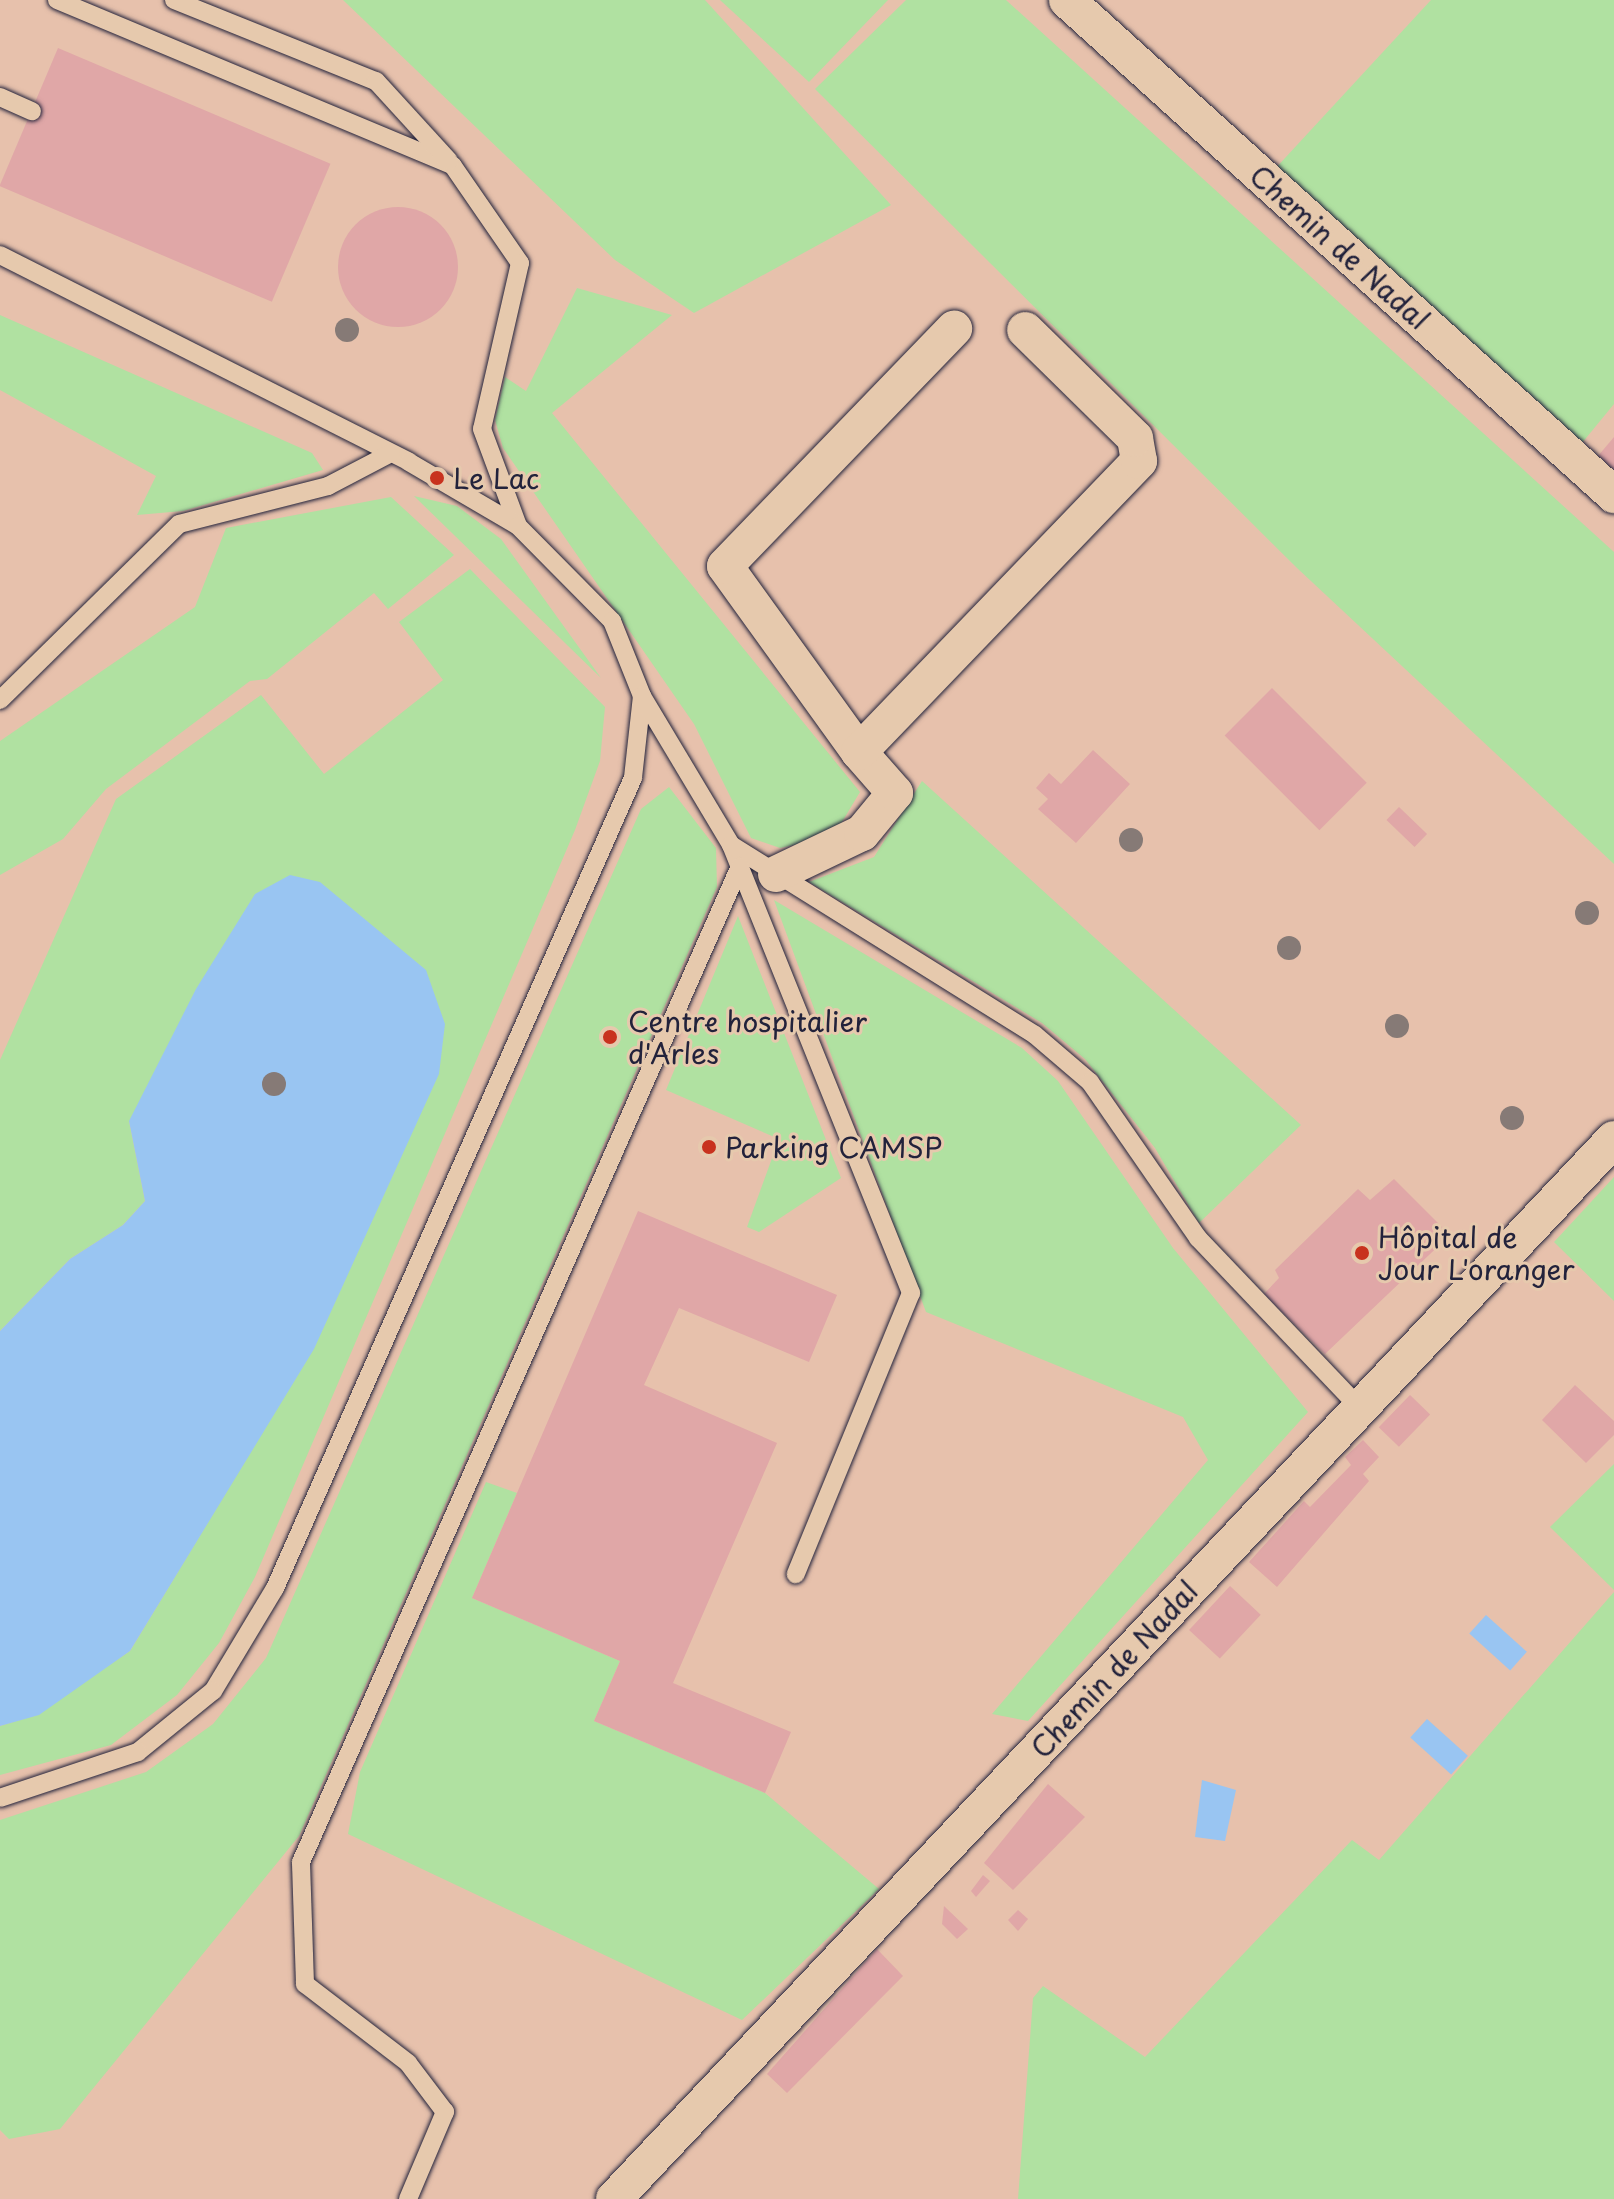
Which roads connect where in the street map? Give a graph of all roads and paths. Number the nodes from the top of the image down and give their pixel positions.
1 (57, 0) edge
2 (174, 0) edge
3 (1067, 0) edge
4 (0, 97) edge
5 (32, 111) dead end
6 (453, 166) junction
7 (0, 255) edge
8 (954, 329) dead end
9 (1025, 330) dead end
10 (391, 453) junction
11 (1614, 495) edge
12 (518, 526) junction
13 (642, 696) junction
14 (0, 700) edge
15 (859, 752) junction
16 (731, 845) junction
17 (740, 866) junction
18 (776, 874) junction
19 (1614, 1139) edge
20 (1360, 1408) junction
21 (796, 1574) dead end
22 (0, 1798) edge
23 (408, 2199) edge
24 (614, 2199) edge

1 - 6 lane
2 - 6 lane
3 - 11 street, Chemin de Nadal
4 - 5 lane
6 - 12 lane
7 - 10 lane
8 - 15 street
9 - 15 street
10 - 12 lane
10 - 14 lane
12 - 13 lane
13 - 16 lane
13 - 22 lane
15 - 18 street
16 - 17 lane
16 - 18 lane
17 - 21 lane
17 - 23 lane
18 - 20 lane
19 - 20 street, Chemin de Nadal
20 - 24 street, Chemin de Nadal

